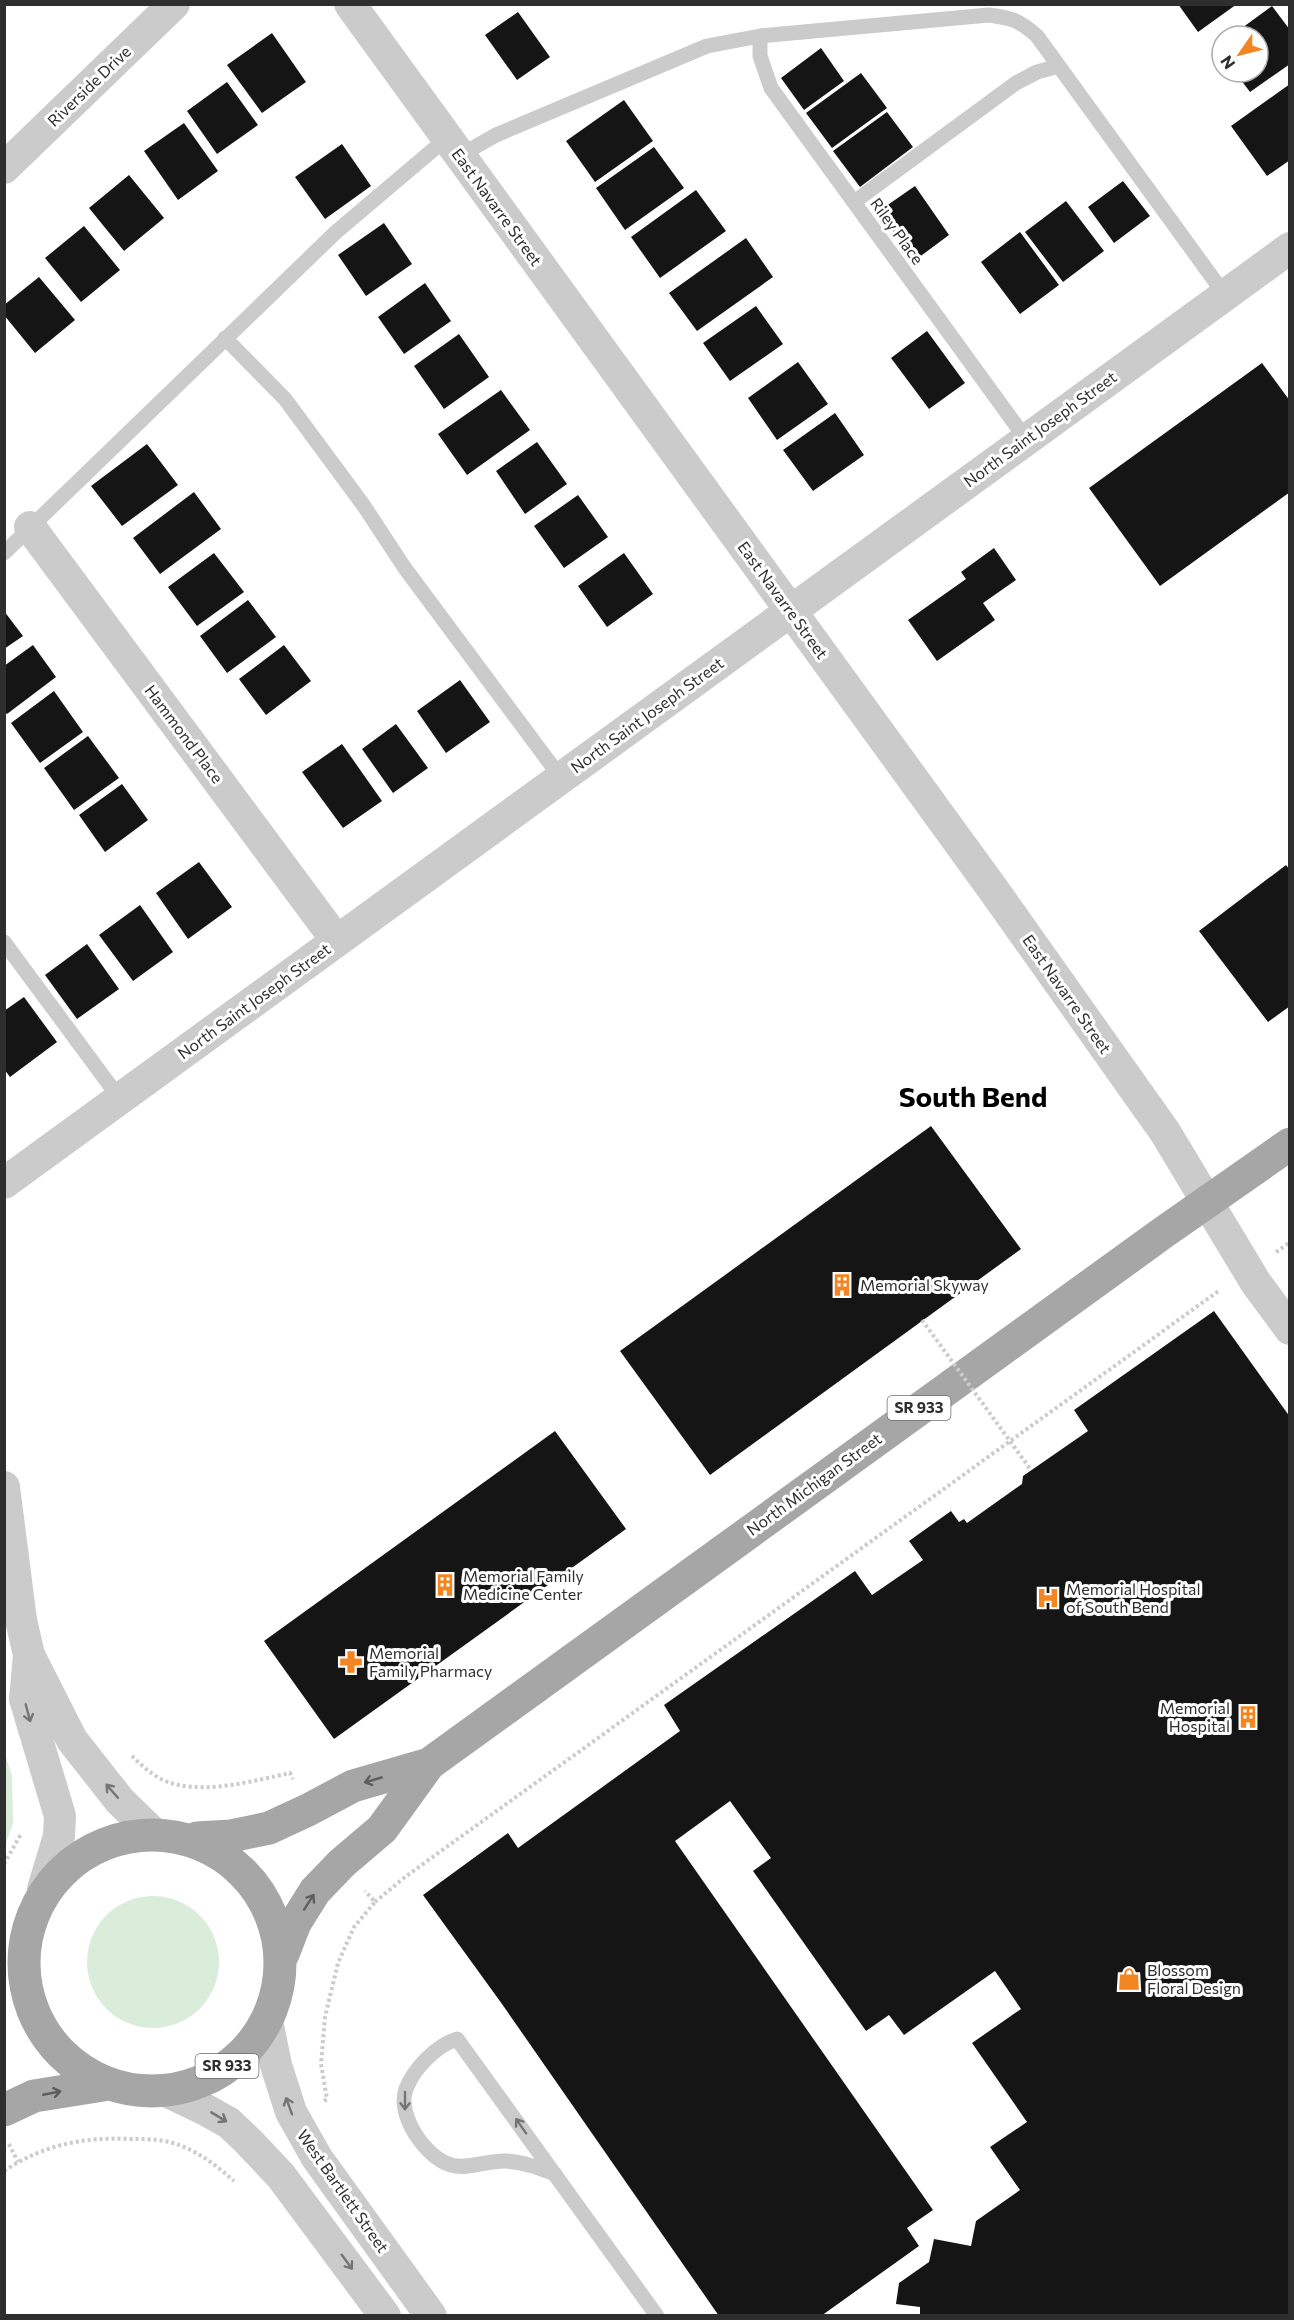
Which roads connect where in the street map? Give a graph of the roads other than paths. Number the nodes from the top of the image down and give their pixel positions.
1 (174, 4) edge
2 (350, 4) edge
3 (760, 36) junction
4 (1059, 66) junction
5 (453, 147) junction
6 (4, 168) edge
7 (854, 202) junction
8 (1290, 248) edge
9 (1225, 295) junction
10 (225, 338) junction
11 (1026, 440) junction
12 (30, 527) junction
13 (4, 553) edge
14 (790, 611) junction
15 (561, 778) junction
16 (337, 941) junction
17 (4, 942) edge
18 (120, 1099) junction
19 (1290, 1144) edge
20 (4, 1183) edge
21 (1208, 1200) junction
22 (1290, 1329) edge
23 (4, 1487) edge
24 (29, 1655) junction
25 (429, 1764) junction
26 (153, 1833) junction
27 (197, 1838) junction
28 (43, 1890) junction
29 (283, 1954) junction
30 (21, 1962) junction
31 (4, 2003) edge
32 (267, 2021) junction
33 (103, 2085) junction
34 (166, 2091) junction
35 (4, 2110) edge
36 (555, 2174) junction
37 (385, 2316) edge
38 (431, 2316) edge
39 (657, 2316) edge

1 - 6 street, Riverside Drive
2 - 5 street, East Navarre Street
3 - 4 lane
3 - 5 lane
3 - 7 lane, Riley Place
4 - 7 lane
4 - 9 lane
5 - 10 lane
5 - 14 street, East Navarre Street
7 - 11 lane, Riley Place
8 - 9 street, North Saint Joseph Street
9 - 11 street, North Saint Joseph Street
10 - 12 lane
10 - 15 lane
11 - 14 street, North Saint Joseph Street
12 - 13 lane
12 - 16 street, Hammond Place
14 - 15 street, North Saint Joseph Street
14 - 21 street, East Navarre Street
15 - 16 street, North Saint Joseph Street
16 - 18 street, North Saint Joseph Street
17 - 18 lane
18 - 20 street, North Saint Joseph Street
19 - 21 main road, North Michigan Street / SR 933
21 - 22 street, East Navarre Street
21 - 25 main road, North Michigan Street / SR 933
23 - 24 street
26 -> 24 street
24 -> 28 street
25 -> 27 main road, North Michigan Street / SR 933
29 -> 25 main road, North Michigan Street / SR 933
26 - 27 main road, SR 933
26 - 28 main road, SR 933
27 - 29 main road
28 - 30 main road, SR 933
29 - 32 main road, SR 933
30 - 31 main road, SR 933
30 - 33 main road
32 - 34 main road, SR 933
38 -> 32 street, West Bartlett Street
33 - 34 main road, SR 933
35 -> 33 main road, SR 933
34 -> 37 street
36 -> 36 lane
36 - 39 lane

